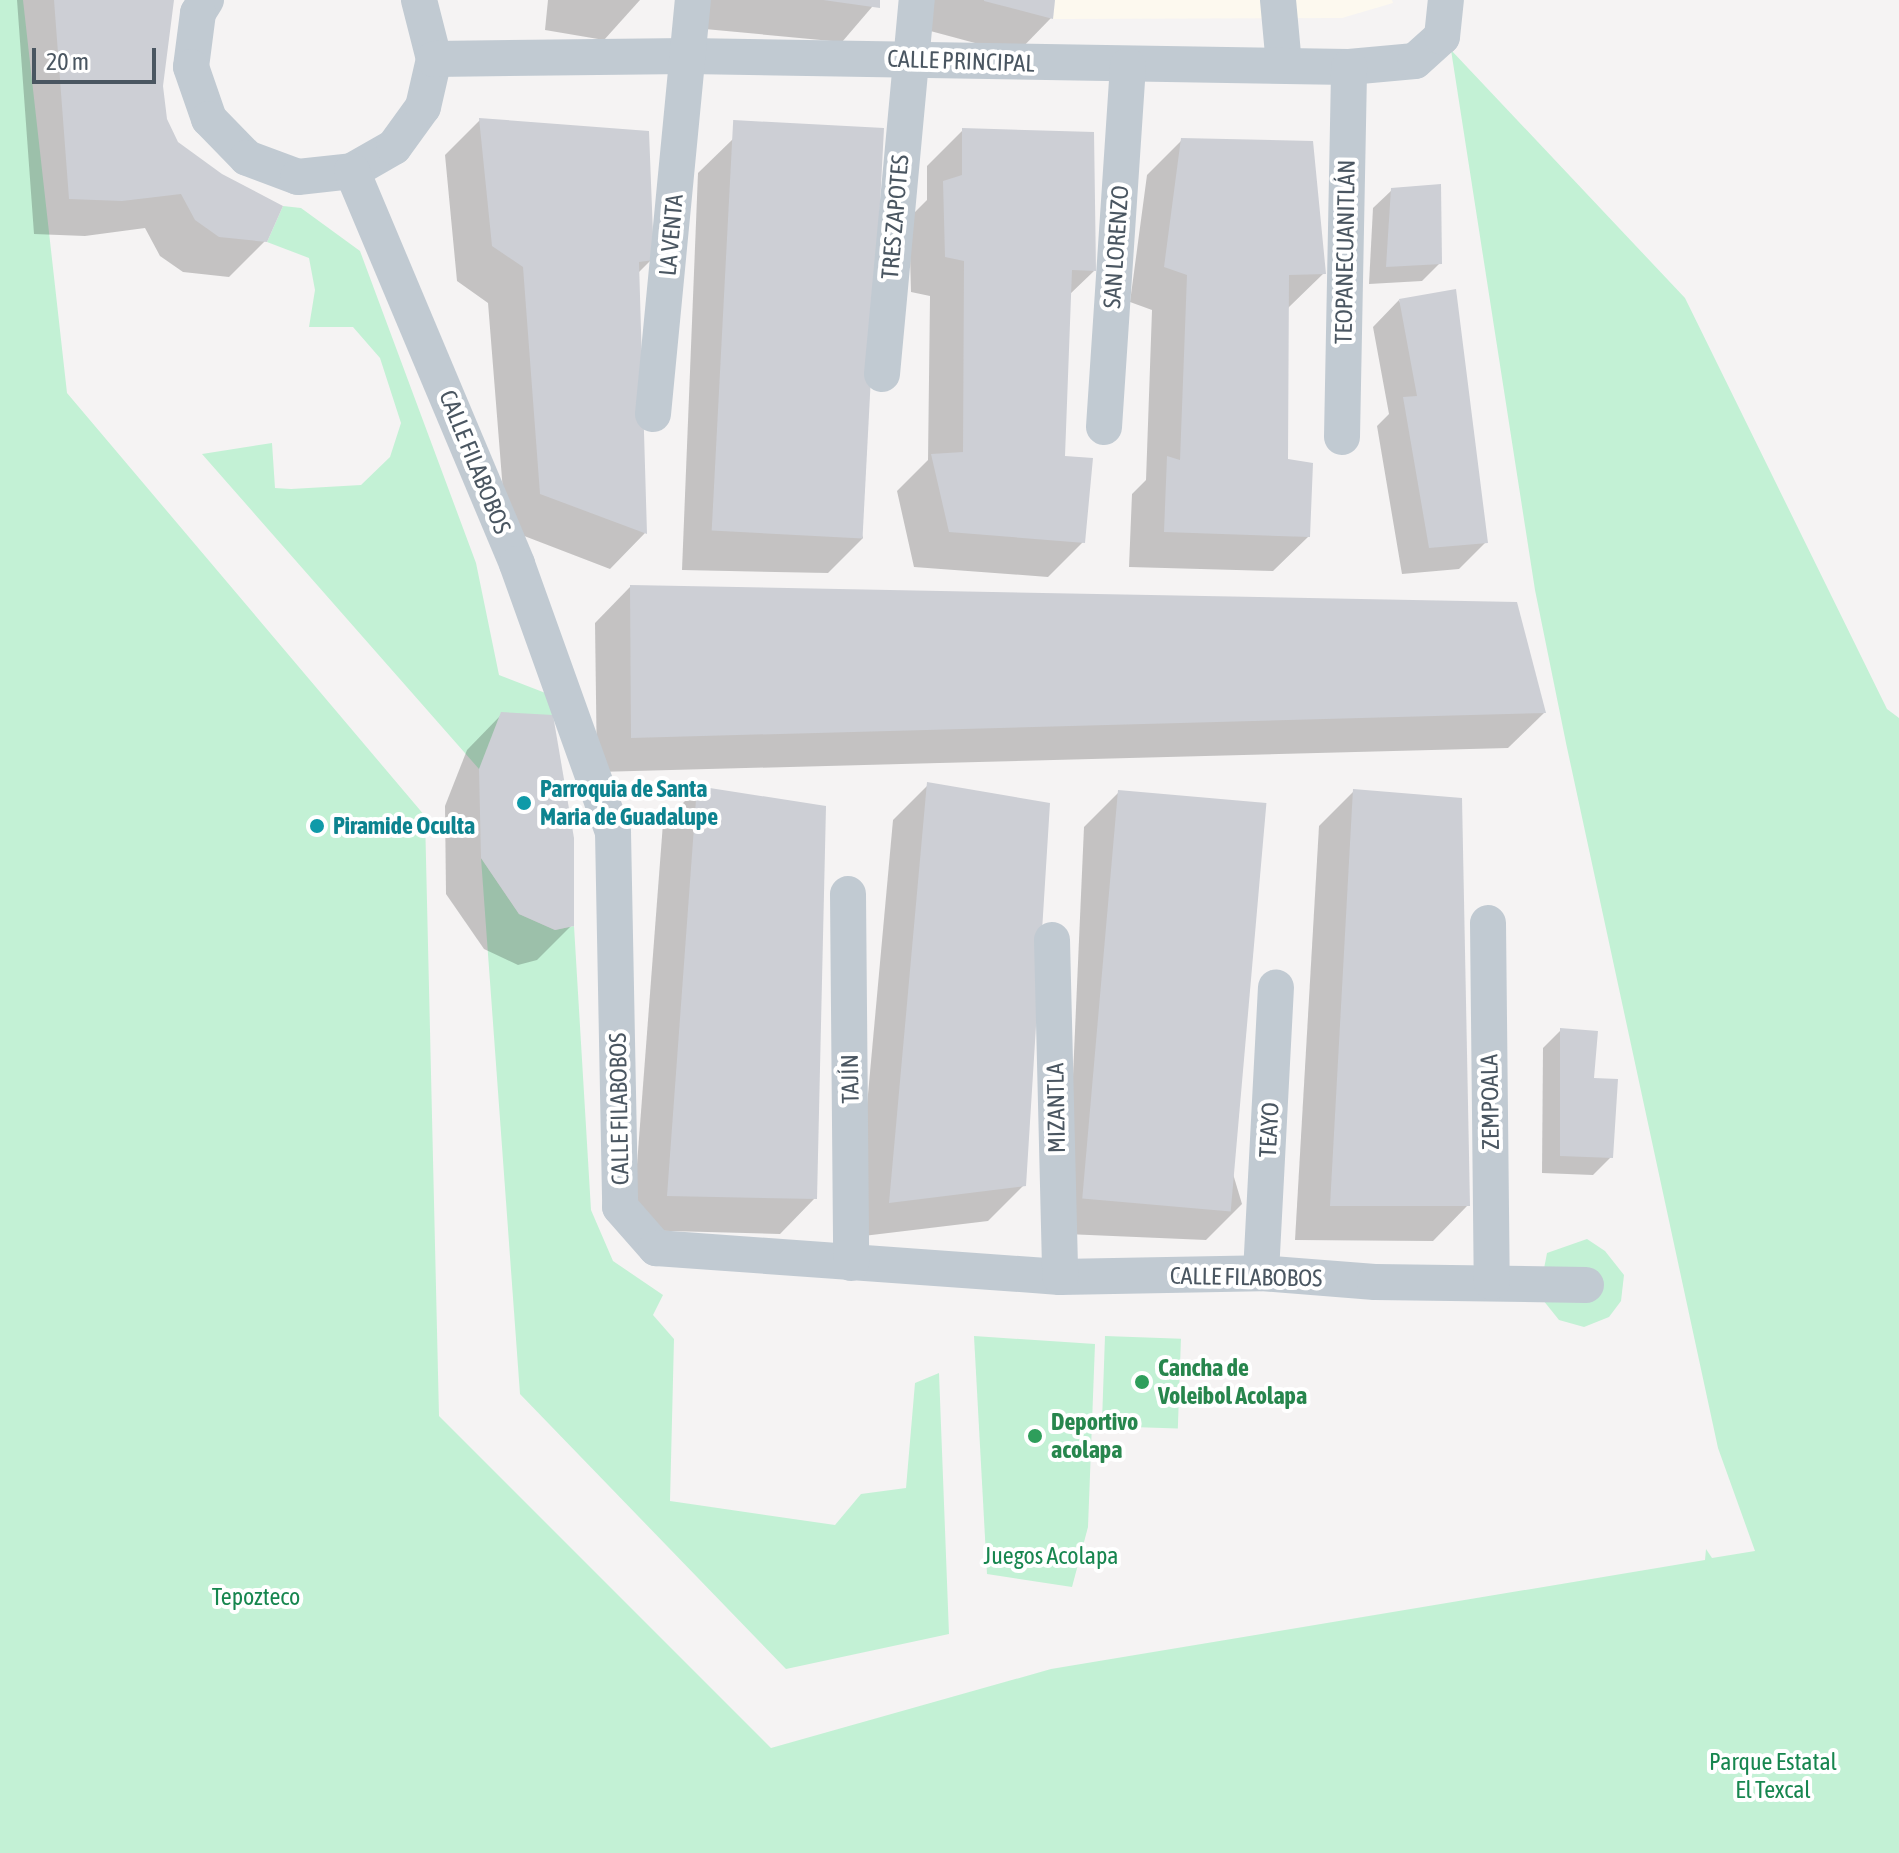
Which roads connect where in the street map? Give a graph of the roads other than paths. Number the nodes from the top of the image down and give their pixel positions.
1 (206, 0) edge
2 (419, 0) edge
3 (693, 0) edge
4 (917, 0) edge
5 (1278, 0) edge
6 (1446, 0) edge
7 (688, 56) junction
8 (434, 59) junction
9 (908, 59) junction
10 (1284, 65) junction
11 (1128, 66) junction
12 (1349, 67) junction
13 (352, 171) junction
14 (882, 374) dead end
15 (653, 414) dead end
16 (1104, 427) dead end
17 (1342, 437) dead end
18 (848, 894) dead end
19 (1488, 923) dead end
20 (1052, 940) dead end
21 (1276, 987) dead end
22 (851, 1263) junction
23 (1261, 1273) junction
24 (1060, 1277) junction
25 (1492, 1282) junction
26 (1586, 1285) dead end

1 - 13 street
2 - 8 street
3 - 7 street, LA VENTA
4 - 9 street, TRES ZAPOTES
5 - 10 street
6 - 12 street, CALLE PRINCIPAL
7 - 8 street, CALLE PRINCIPAL
7 - 9 street, CALLE PRINCIPAL
7 - 15 street, LA VENTA
8 - 13 street
9 - 11 street, CALLE PRINCIPAL
9 - 14 street, TRES ZAPOTES
10 - 11 street, CALLE PRINCIPAL
10 - 12 street, CALLE PRINCIPAL
11 - 16 street, SAN LORENZO
12 - 17 street, TEOPANECUANITLÁN
13 - 22 street, CALLE FILABOBOS
18 - 22 street, TAJÍN
19 - 25 street, ZEMPOALA
20 - 24 street, MIZANTLA
21 - 23 street, TEAYO
22 - 24 street, CALLE FILABOBOS
23 - 24 street, CALLE FILABOBOS
23 - 25 street, CALLE FILABOBOS
25 - 26 street, CALLE FILABOBOS

